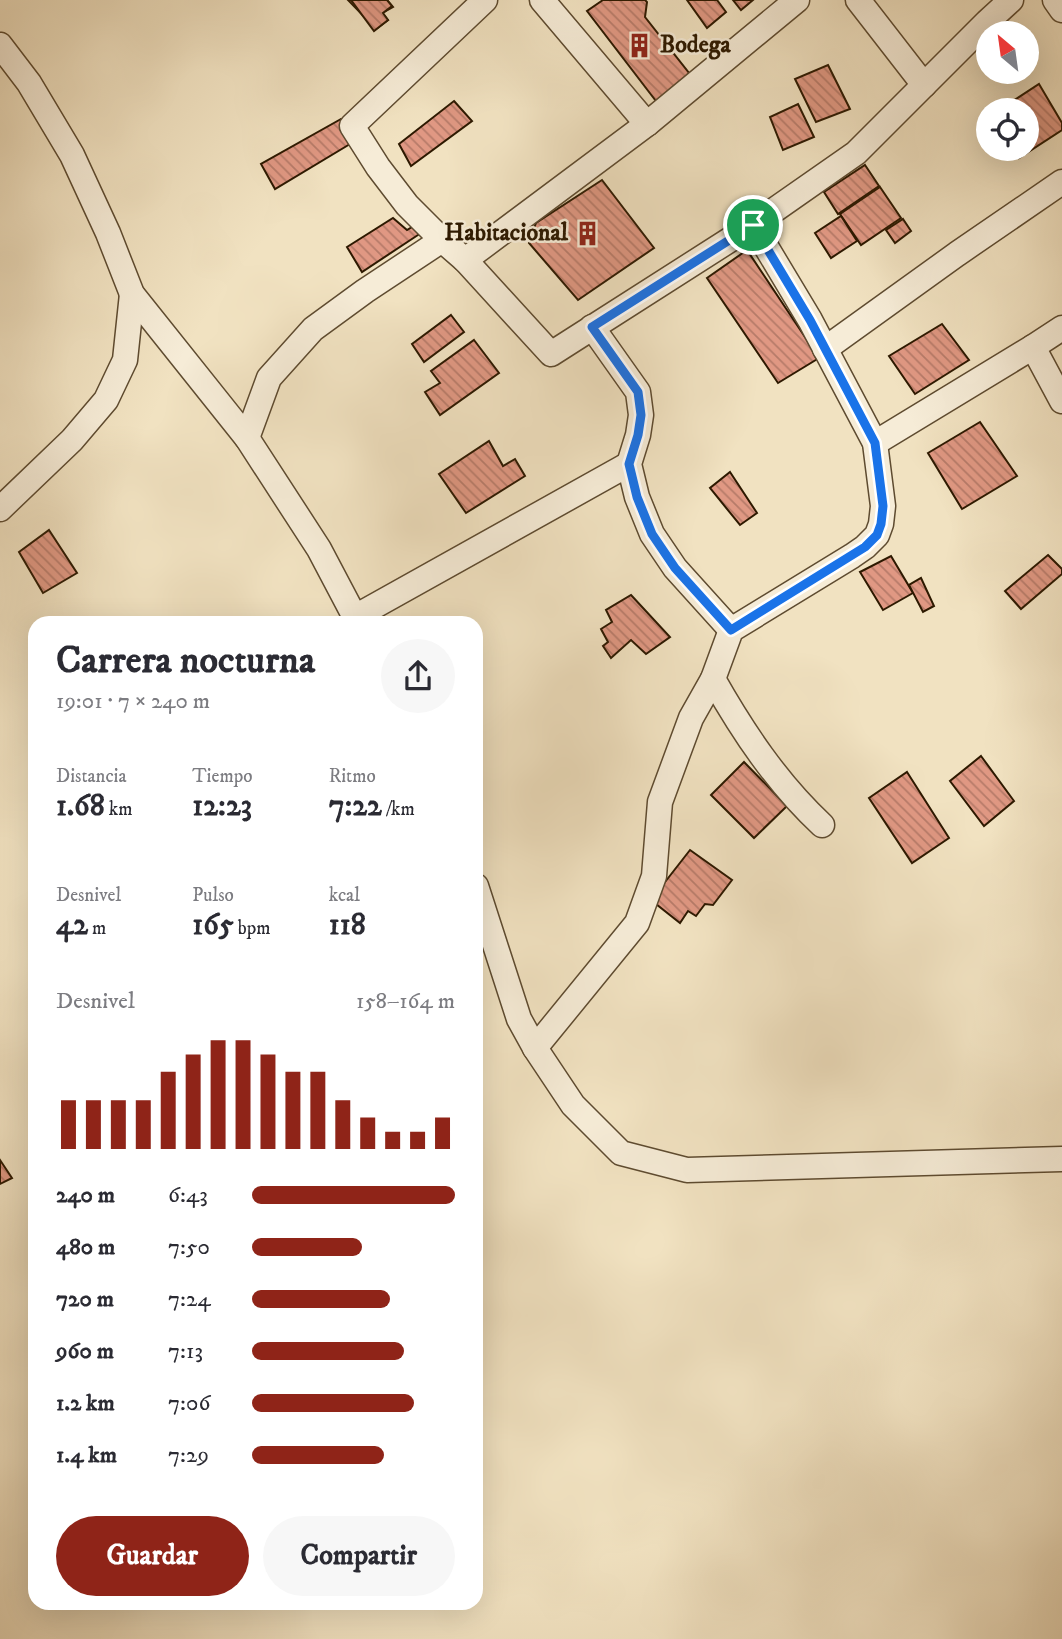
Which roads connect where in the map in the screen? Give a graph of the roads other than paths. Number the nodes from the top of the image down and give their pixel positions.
1 (485, 0) edge
2 (797, 0) edge
3 (858, 0) edge
4 (1011, 0) edge
5 (1055, 0) edge
6 (546, 2) edge
7 (1062, 10) edge
8 (0, 45) edge
9 (924, 85) junction
10 (647, 124) junction
11 (1062, 182) edge
12 (753, 225) junction
13 (442, 240) junction
14 (465, 260) junction
15 (132, 294) junction
16 (592, 327) junction
17 (1062, 328) edge
18 (1033, 347) junction
19 (825, 349) junction
20 (1062, 401) edge
21 (247, 438) junction
22 (875, 443) junction
23 (629, 464) junction
24 (0, 509) edge
25 (354, 616) edge
26 (363, 616) edge
27 (731, 630) junction
28 (713, 679) junction
29 (822, 825) dead end
30 (483, 908) edge
31 (535, 1048) junction
32 (1062, 1159) edge

1 - 13 street
2 - 10 street
3 - 9 street
4 - 9 street
5 - 7 street
6 - 10 street
8 - 15 street
9 - 12 street
10 - 14 street
11 - 19 street
12 - 16 street
12 - 19 street
13 - 14 street
13 - 21 street
14 - 16 street
15 - 21 street
15 - 24 street
16 - 23 street
17 - 18 street
18 - 20 street
18 - 22 street
19 - 22 street
21 - 25 street
22 - 27 street
23 - 26 street
23 - 27 street
27 - 28 street
28 - 29 street
28 - 31 street
30 - 31 street
31 - 32 street

